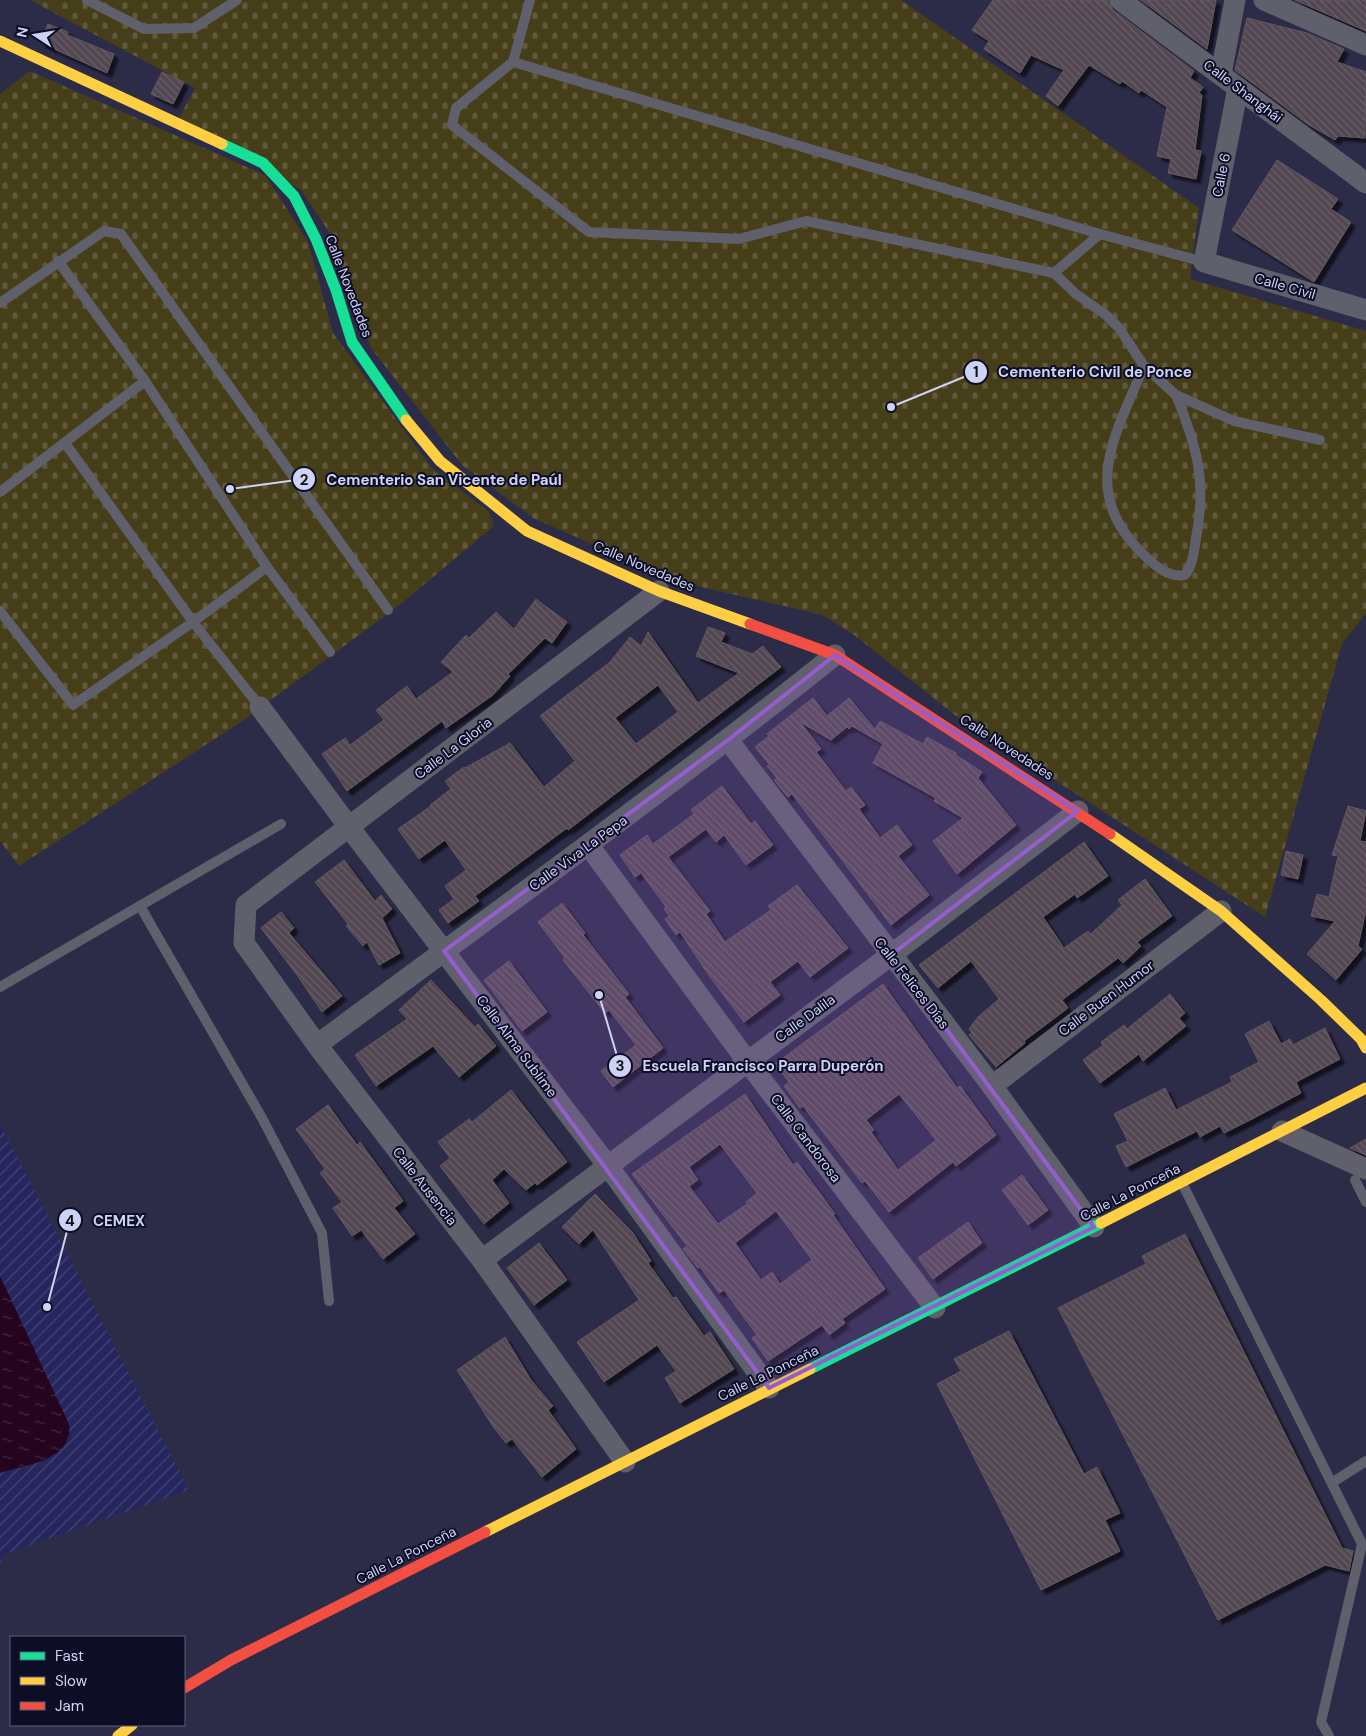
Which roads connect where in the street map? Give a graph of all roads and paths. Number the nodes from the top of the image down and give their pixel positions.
1 (87, 0) edge
2 (237, 0) edge
3 (530, 0) edge
4 (1120, 0) edge
5 (1235, 0) edge
6 (1264, 0) edge
7 (0, 41) edge
8 (1366, 45) edge
9 (513, 62) junction
10 (1221, 74) junction
11 (1238, 88) junction
12 (1366, 183) edge
13 (1100, 234) junction
14 (58, 261) junction
15 (1204, 262) junction
16 (1054, 273) junction
17 (0, 304) edge
18 (1366, 310) edge
19 (1144, 366) junction
20 (145, 381) junction
21 (1176, 395) junction
22 (1320, 440) dead end
23 (65, 443) junction
24 (0, 492) edge
25 (267, 567) junction
26 (659, 591) junction
27 (388, 610) dead end
28 (0, 611) edge
29 (193, 622) junction
30 (330, 652) dead end
31 (835, 655) junction
32 (260, 707) joint
33 (728, 740) junction
34 (1078, 810) junction
35 (281, 824) dead end
36 (349, 828) junction
37 (589, 846) junction
38 (246, 905) joint
39 (140, 906) junction
40 (1221, 911) junction
41 (444, 951) junction
42 (890, 955) junction
43 (0, 987) edge
44 (1364, 1036) edge
45 (317, 1045) junction
46 (747, 1061) junction
47 (992, 1086) junction
48 (1366, 1088) edge
49 (1282, 1131) junction
50 (608, 1166) junction
51 (1361, 1175) edge
52 (1182, 1182) junction
53 (1366, 1202) edge
54 (1094, 1227) junction
55 (482, 1260) junction
56 (329, 1301) dead end
57 (935, 1308) junction
58 (769, 1388) junction
59 (1366, 1461) edge
60 (625, 1462) junction
61 (1332, 1482) junction
62 (185, 1687) edge
63 (131, 1726) edge
64 (118, 1736) edge
65 (1328, 1736) edge

1 - 2 lane
3 - 9 lane
4 - 10 street, Calle Shanghái
5 - 10 street
6 - 8 street
7 - 26 street, Calle Novedades
9 - 13 lane
9 - 16 lane
10 - 11 street, Calle Shanghái
11 - 12 street, Calle Shanghái
11 - 15 street, Calle 6
13 - 15 lane
13 - 16 lane
14 - 17 lane
14 - 20 lane
14 - 27 lane
15 - 18 street, Calle Civil
16 - 19 lane
19 - 21 lane
19 - 21 lane
20 - 23 lane
20 - 25 lane
21 - 22 lane
23 - 24 lane
23 - 29 lane
25 - 29 lane
25 - 30 lane
26 - 31 street, Calle Novedades
26 - 36 street, Calle La Gloria
28 - 29 lane
29 - 32 lane
31 - 33 street, Calle Viva La Pepa
31 - 34 street, Calle Novedades
32 - 36 street, Calle Alma Sublime
33 - 37 street, Calle Viva La Pepa
33 - 42 street, Calle Felices Días
34 - 40 street, Calle Novedades
34 - 42 street, Calle Dalila
35 - 39 lane
36 - 38 street, Calle La Gloria
36 - 41 street, Calle Alma Sublime
37 - 41 street, Calle Viva La Pepa
37 - 46 street, Calle Candorosa
38 - 45 street, Calle Ausencia
39 - 43 lane
39 - 56 lane
40 - 44 street, Calle Novedades
40 - 47 street, Calle Buen Humor
41 - 45 street, Calle Viva La Pepa
41 - 50 street, Calle Alma Sublime
42 - 46 street, Calle Dalila
42 - 47 street, Calle Felices Días
45 - 55 street, Calle Ausencia
46 - 50 street, Calle Dalila
46 - 57 street, Calle Candorosa
47 - 54 street, Calle Felices Días
48 - 49 street, Calle La Ponceña
49 - 51 street
49 - 52 street, Calle La Ponceña
50 - 55 street, Calle Dalila
50 - 58 street, Calle Alma Sublime
51 - 53 lane
52 - 54 street, Calle La Ponceña
52 - 61 lane
54 - 57 street, Calle La Ponceña
55 - 60 street, Calle Ausencia
57 - 58 street, Calle La Ponceña
58 - 60 street, Calle La Ponceña
59 - 61 lane
60 - 62 street, Calle La Ponceña
61 - 65 lane
63 - 64 street

